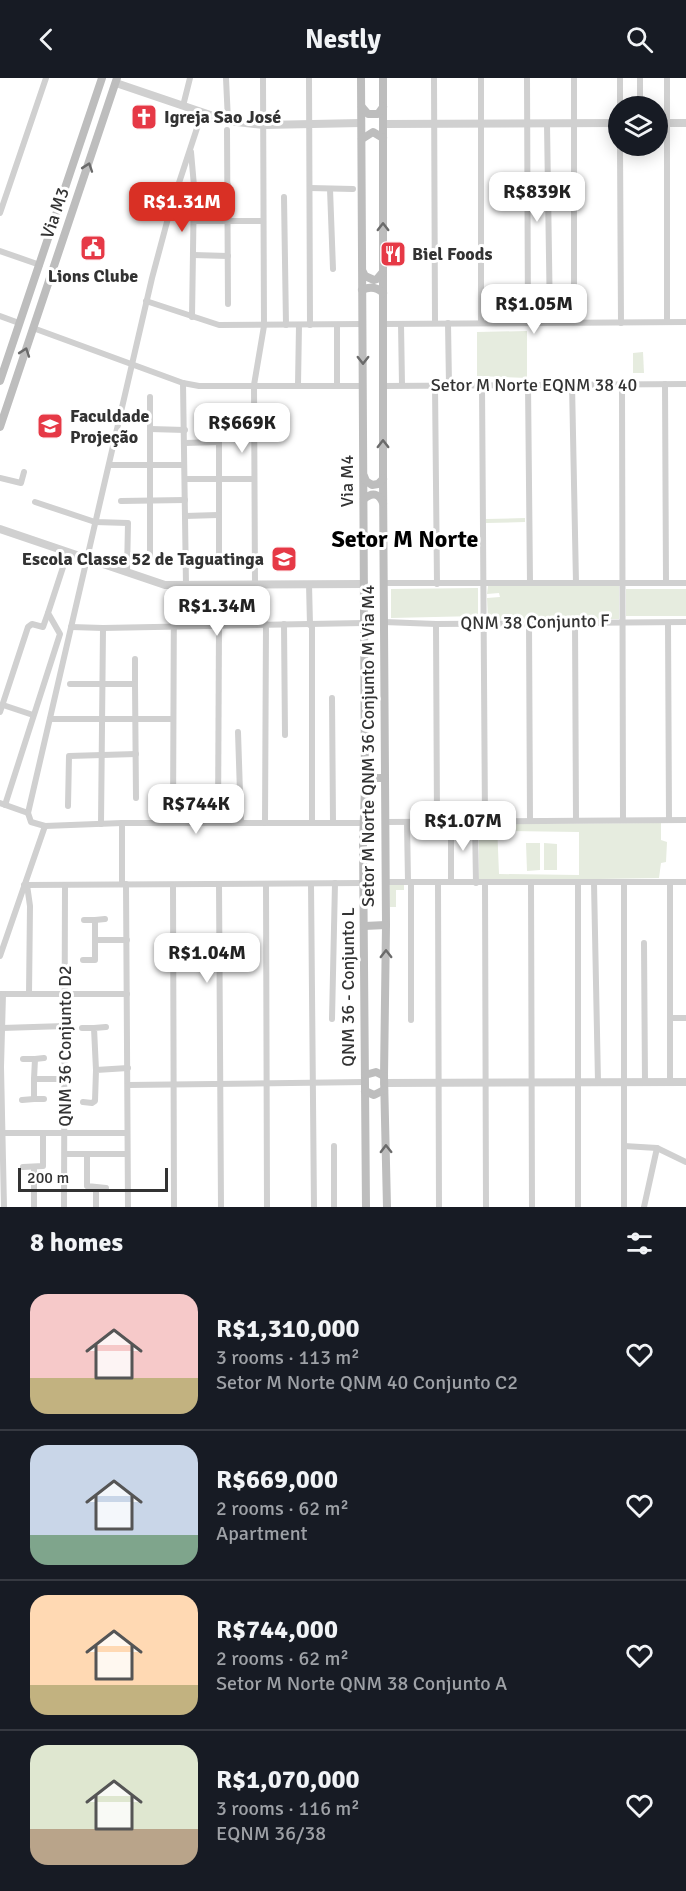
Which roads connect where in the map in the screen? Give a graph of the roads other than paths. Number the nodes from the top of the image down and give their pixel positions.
1 (46, 78) edge
2 (102, 78) edge
3 (190, 78) edge
4 (226, 78) edge
5 (263, 78) edge
6 (309, 78) edge
7 (361, 78) edge
8 (383, 78) edge
9 (434, 78) edge
10 (481, 78) edge
11 (527, 78) edge
12 (574, 78) edge
13 (620, 78) edge
14 (640, 78) edge
15 (667, 78) edge
16 (120, 81) edge
17 (97, 94) junction
18 (620, 96) edge
19 (640, 96) edge
20 (667, 96) edge
21 (183, 106) junction
22 (362, 106) junction
23 (383, 107) junction
24 (202, 113) junction
25 (228, 121) junction
26 (362, 123) junction
27 (481, 123) junction
28 (574, 123) junction
29 (608, 123) edge
30 (668, 123) edge
31 (686, 123) edge
32 (383, 124) junction
33 (435, 124) junction
34 (526, 124) junction
35 (547, 124) junction
36 (264, 125) junction
37 (310, 126) junction
38 (227, 130) dead end
39 (98, 137) junction
40 (383, 138) junction
41 (362, 139) junction
42 (191, 149) junction
43 (620, 156) edge
44 (667, 156) edge
45 (228, 185) junction
46 (194, 186) junction
47 (310, 188) junction
48 (330, 189) junction
49 (353, 189) dead end
50 (284, 197) dead end
51 (0, 213) edge
52 (57, 214) junction
53 (194, 221) junction
54 (228, 222) junction
55 (263, 222) junction
56 (0, 251) edge
57 (194, 255) junction
58 (228, 256) junction
59 (56, 261) junction
60 (40, 265) junction
61 (333, 269) dead end
62 (363, 272) junction
63 (382, 273) junction
64 (362, 290) junction
65 (383, 290) junction
66 (146, 300) junction
67 (228, 304) dead end
68 (0, 316) edge
69 (192, 317) junction
70 (481, 322) junction
71 (550, 322) junction
72 (574, 322) junction
73 (621, 322) junction
74 (667, 322) junction
75 (686, 322) edge
76 (435, 323) junction
77 (448, 323) junction
78 (528, 323) junction
79 (362, 324) junction
80 (382, 324) junction
81 (401, 324) junction
82 (19, 325) junction
83 (299, 325) junction
84 (310, 325) junction
85 (337, 325) junction
86 (264, 326) junction
87 (286, 326) junction
88 (33, 328) junction
89 (131, 362) junction
90 (0, 381) edge
91 (15, 381) junction
92 (183, 382) junction
93 (528, 384) junction
94 (572, 384) junction
95 (622, 384) junction
96 (666, 384) junction
97 (686, 384) edge
98 (254, 385) junction
99 (402, 385) junction
100 (449, 385) junction
101 (482, 385) junction
102 (298, 386) junction
103 (337, 386) junction
104 (363, 386) junction
105 (383, 386) junction
106 (435, 386) junction
107 (150, 397) dead end
108 (219, 408) dead end
109 (0, 427) edge
110 (150, 429) junction
111 (185, 430) junction
112 (219, 442) junction
113 (184, 444) junction
114 (109, 465) junction
115 (150, 465) junction
116 (184, 465) junction
117 (24, 472) dead end
118 (364, 475) junction
119 (0, 478) edge
120 (219, 478) junction
121 (254, 478) junction
122 (184, 479) junction
123 (383, 479) junction
124 (364, 499) junction
125 (150, 500) junction
126 (184, 500) junction
127 (121, 501) dead end
128 (35, 502) dead end
129 (383, 504) junction
130 (218, 515) junction
131 (185, 516) junction
132 (95, 522) junction
133 (0, 529) edge
134 (68, 552) junction
135 (150, 556) dead end
136 (87, 559) junction
137 (219, 562) dead end
138 (127, 572) junction
139 (576, 582) junction
140 (622, 582) junction
141 (666, 582) junction
142 (384, 583) junction
143 (484, 583) junction
144 (530, 583) junction
145 (686, 583) edge
146 (255, 584) junction
147 (309, 584) junction
148 (364, 584) junction
149 (437, 584) junction
150 (186, 585) junction
151 (174, 586) junction
152 (48, 613) junction
153 (576, 621) junction
154 (622, 621) junction
155 (384, 622) junction
156 (483, 622) junction
157 (529, 622) junction
158 (668, 622) junction
159 (686, 622) edge
160 (364, 623) junction
161 (266, 624) junction
162 (284, 624) junction
163 (436, 624) junction
164 (172, 625) junction
165 (219, 625) junction
166 (311, 625) junction
167 (43, 627) junction
168 (71, 627) junction
169 (103, 628) junction
170 (60, 634) junction
171 (135, 659) dead end
172 (70, 684) dead end
173 (101, 684) junction
174 (135, 684) junction
175 (332, 698) dead end
176 (3, 705) junction
177 (0, 712) edge
178 (33, 715) junction
179 (50, 718) junction
180 (101, 718) junction
181 (135, 719) junction
182 (173, 719) junction
183 (238, 732) dead end
184 (285, 735) dead end
185 (136, 754) junction
186 (101, 755) junction
187 (364, 778) junction
188 (385, 778) junction
189 (136, 798) dead end
190 (2, 804) edge
191 (68, 806) dead end
192 (28, 813) junction
193 (669, 819) junction
194 (576, 820) junction
195 (623, 820) junction
196 (686, 820) edge
197 (437, 821) junction
198 (485, 821) junction
199 (530, 821) junction
200 (385, 822) junction
201 (407, 822) junction
202 (451, 822) junction
203 (475, 822) junction
204 (122, 823) junction
205 (172, 823) junction
206 (218, 823) junction
207 (241, 823) junction
208 (265, 823) junction
209 (312, 823) junction
210 (333, 823) junction
211 (363, 823) junction
212 (101, 824) junction
213 (45, 826) junction
214 (386, 882) junction
215 (410, 882) junction
216 (451, 882) junction
217 (624, 882) junction
218 (670, 882) junction
219 (686, 882) edge
220 (335, 883) junction
221 (363, 883) junction
222 (438, 883) junction
223 (476, 883) junction
224 (485, 883) junction
225 (531, 883) junction
226 (578, 883) junction
227 (594, 883) junction
228 (124, 884) junction
229 (219, 884) junction
230 (266, 884) junction
231 (311, 884) junction
232 (26, 885) junction
233 (65, 885) junction
234 (173, 885) junction
235 (105, 919) dead end
236 (84, 920) dead end
237 (95, 920) junction
238 (386, 925) junction
239 (364, 926) junction
240 (95, 940) junction
241 (127, 940) junction
242 (644, 943) dead end
243 (0, 956) edge
244 (83, 960) dead end
245 (95, 960) junction
246 (103, 960) dead end
247 (1, 994) edge
248 (29, 994) junction
249 (127, 994) junction
250 (65, 995) junction
251 (671, 1018) junction
252 (686, 1018) edge
253 (332, 1019) dead end
254 (411, 1020) dead end
255 (65, 1026) junction
256 (2, 1028) junction
257 (82, 1028) dead end
258 (94, 1028) junction
259 (106, 1028) dead end
260 (44, 1058) dead end
261 (23, 1059) dead end
262 (35, 1059) junction
263 (128, 1068) junction
264 (96, 1070) junction
265 (34, 1079) junction
266 (65, 1079) junction
267 (438, 1082) junction
268 (485, 1082) junction
269 (531, 1082) junction
270 (578, 1082) junction
271 (598, 1082) junction
272 (625, 1082) junction
273 (645, 1082) junction
274 (670, 1082) junction
275 (686, 1082) edge
276 (220, 1083) junction
277 (266, 1083) junction
278 (365, 1083) junction
279 (384, 1083) junction
280 (174, 1084) junction
281 (312, 1084) junction
282 (128, 1085) junction
283 (34, 1099) junction
284 (44, 1099) dead end
285 (22, 1100) dead end
286 (83, 1102) dead end
287 (1, 1133) edge
288 (43, 1133) junction
289 (66, 1133) junction
290 (127, 1133) junction
291 (334, 1146) dead end
292 (624, 1146) junction
293 (657, 1148) junction
294 (66, 1154) junction
295 (87, 1154) junction
296 (127, 1154) junction
297 (686, 1162) edge
298 (23, 1167) dead end
299 (34, 1167) junction
300 (96, 1188) junction
301 (106, 1188) dead end
302 (4, 1207) edge
303 (34, 1207) edge
304 (64, 1207) edge
305 (96, 1207) edge
306 (128, 1207) edge
307 (174, 1207) edge
308 (221, 1207) edge
309 (267, 1207) edge
310 (314, 1207) edge
311 (334, 1207) edge
312 (366, 1207) edge
313 (387, 1207) edge
314 (439, 1207) edge
315 (486, 1207) edge
316 (532, 1207) edge
317 (578, 1207) edge
318 (624, 1207) edge
319 (644, 1207) edge

1 - 51 street
2 - 17 main road
3 - 21 street
4 - 25 street
5 - 36 street
6 - 37 street
7 - 22 main road, Via M4
8 - 23 main road
9 - 33 street
10 - 27 street
11 - 34 street
12 - 28 street
13 - 18 street
14 - 19 street
15 - 20 street
16 - 21 street
16 - 39 main road, Via M3
17 - 39 main road
17 - 52 main road
21 - 24 street
22 - 23 main road
22 - 26 main road, Via M4
23 - 32 main road
24 - 25 street
24 - 42 street
25 - 36 street
26 - 37 street
26 - 41 main road, Via M4
27 - 33 street
27 - 34 street
27 - 70 street
28 - 29 street
28 - 35 street
28 - 72 street
30 - 31 street
32 - 33 street
32 - 40 main road
33 - 76 street
34 - 35 street
34 - 78 street
35 - 71 street
36 - 37 street
36 - 55 street
37 - 47 street
38 - 45 street
59 -> 39 main road, Via M3
40 - 41 main road
63 -> 40 main road
41 - 62 main road, Via M4
42 - 46 street
42 - 66 street
43 - 73 street
44 - 74 street
45 - 46 street
45 - 54 street
46 - 53 street
47 - 48 street
47 - 84 street
48 - 49 street
48 - 61 street
50 - 87 street
52 - 59 main road
52 - 60 main road
53 - 54 street
53 - 57 street
54 - 55 street
54 - 58 street
55 - 86 street
56 - 60 street
57 - 58 street
57 - 69 street
58 - 67 street
59 - 88 main road, Via M3
60 - 82 main road
62 - 63 main road
62 - 64 main road, Via M4
63 - 65 main road
64 - 65 main road
64 - 79 main road, Via M4
65 - 80 main road, Setor M Norte QNM 36 Conjunto M Via M4
66 - 69 street
66 - 89 street
68 - 82 street
69 - 86 street
70 - 77 street
70 - 78 street
71 - 72 street
71 - 78 street
72 - 73 street
73 - 74 street
74 - 75 street
76 - 77 street
76 - 81 street
77 - 100 street
79 - 85 street
79 -> 104 main road, Via M4
80 - 81 street
80 - 105 main road, Setor M Norte QNM 36 Conjunto M Via M4
81 - 99 street
82 - 90 main road
82 - 91 main road
83 - 84 street
83 - 87 street
83 - 102 street
84 - 85 street
85 - 103 street
86 - 87 street
86 - 98 street
88 - 89 street
91 -> 88 main road, Via M3
89 - 92 street
89 - 114 street
91 - 109 main road, Via M3
92 - 98 street
92 - 111 street
93 - 94 street, Setor M Norte EQNM 38 40
93 - 101 street, Setor M Norte EQNM 38 40
93 - 144 street
94 - 95 street, Setor M Norte EQNM 38 40
94 - 139 street
95 - 96 street, Setor M Norte EQNM 38 40
95 - 140 street
96 - 97 street, Setor M Norte EQNM 38 40
96 - 141 street
98 - 102 street
98 - 121 street
99 - 105 street, Setor M Norte EQNM 38 40
99 - 106 street, Setor M Norte EQNM 38 40
100 - 101 street, Setor M Norte EQNM 38 40
100 - 106 street, Setor M Norte EQNM 38 40
101 - 143 street
102 - 103 street
103 - 104 street
104 - 118 main road, Via M4
123 -> 105 main road, Setor M Norte QNM 36 Conjunto M Via M4
106 - 149 street
107 - 110 street
108 - 112 street
110 - 111 street
110 - 115 street
111 - 113 street
112 - 113 street
112 - 120 street
113 - 116 street
114 - 115 street
114 - 132 street
115 - 116 street
115 - 125 street
116 - 122 street
117 - 119 street
118 - 123 main road
118 - 124 main road, Via M4
120 - 121 street
120 - 122 street
120 - 130 street
121 - 146 street
122 - 126 street
123 - 129 main road, Setor M Norte QNM 36 Conjunto M Via M4
124 - 129 main road
124 - 148 main road, Via M4
125 - 126 street
125 - 127 street
125 - 135 street
126 - 131 street
128 - 132 street
129 - 142 main road, Setor M Norte QNM 36 Conjunto M Via M4
130 - 131 street
130 - 137 street
131 - 150 street
132 - 136 street
132 - 138 street
133 - 134 street
134 - 136 street
134 - 152 street
136 - 138 street
136 - 168 street
138 - 151 street
139 - 140 street
139 - 144 street
140 - 141 street
140 - 154 street
141 - 145 street
142 - 149 street
142 - 155 main road, Setor M Norte QNM 36 Conjunto M Via M4
143 - 144 street
143 - 149 street
143 - 156 street
146 - 147 street
146 - 150 street
147 - 148 street
147 - 166 street
148 - 160 main road, Via M4
150 - 151 street
151 - 164 street
152 - 167 street
152 - 170 street
153 - 154 street, QNM 38 Conjunto F
153 - 157 street, QNM 38 Conjunto F
153 - 194 street
154 - 158 street, QNM 38 Conjunto F
154 - 195 street
155 - 163 street, QNM 38 Conjunto F
155 - 188 main road, Setor M Norte QNM 36 Conjunto M Via M4
156 - 157 street, QNM 38 Conjunto F
156 - 163 street, QNM 38 Conjunto F
156 - 198 street
157 - 199 street
158 - 159 street, QNM 38 Conjunto F
158 - 193 street
160 - 166 street
160 - 187 main road, Via M4
161 - 162 street
161 - 165 street
161 - 208 street
162 - 166 street
162 - 184 street
163 - 197 street
164 - 165 street
164 - 169 street
164 - 182 street
165 - 206 street
166 - 209 street
167 - 170 street
167 - 176 street
168 - 169 street
168 - 179 street
169 - 173 street
170 - 178 street
171 - 174 street
172 - 173 street
173 - 174 street
173 - 180 street
174 - 181 street
175 - 210 street
176 - 177 street
176 - 178 street
178 - 190 street
179 - 180 street
179 - 192 street
180 - 181 street
180 - 186 street
181 - 182 street
181 - 185 street
182 - 205 street
183 - 207 street
185 - 186 street
185 - 189 street
186 - 191 street
186 - 212 street
187 - 188 main road
187 - 211 main road, Via M4
188 - 200 main road, Setor M Norte QNM 36 Conjunto M Via M4
190 - 192 street
192 - 213 street
193 - 195 street
193 - 196 street
194 - 195 street
194 - 199 street
197 - 201 street
197 - 202 street
198 - 199 street
198 - 203 street
200 - 201 street
200 - 214 main road, Setor M Norte QNM 36 Conjunto M Via M4
201 - 215 street
202 - 203 street
202 - 216 street
203 - 223 street
204 - 205 street
204 - 212 street
204 - 228 street
205 - 206 street
206 - 207 street
207 - 208 street
208 - 209 street
209 - 210 street
210 - 211 street
211 - 221 main road, Via M4
212 - 213 street
213 - 232 street
214 - 215 street
214 - 238 main road, Setor M Norte QNM 36 Conjunto M Via M4
215 - 222 street
215 - 254 street
216 - 222 street
216 - 223 street
217 - 218 street
217 - 227 street
217 - 272 street
218 - 219 street
218 - 251 street
220 - 221 street
220 - 231 street
220 - 253 street
221 - 239 main road, QNM 36 - Conjunto L
222 - 267 street
223 - 224 street
224 - 225 street
224 - 268 street
225 - 226 street
225 - 269 street
226 - 227 street
226 - 270 street
227 - 271 street
228 - 233 street
228 - 234 street
228 - 241 street
229 - 230 street
229 - 234 street
229 - 276 street
230 - 231 street
230 - 277 street
231 - 281 street
232 - 233 street
232 - 243 street
232 - 248 street
233 - 250 street, QNM 36 Conjunto D2
234 - 280 street
235 - 237 street
236 - 237 street
237 - 240 street
238 - 239 main road
279 -> 238 main road, Setor M Norte QNM 36 Conjunto M Via M4
239 - 278 main road, QNM 36 - Conjunto L
240 - 241 street
240 - 245 street
241 - 249 street
242 - 273 street
244 - 245 street
245 - 246 street
247 - 248 street
247 - 256 street
248 - 250 street
249 - 250 street
249 - 263 street
250 - 255 street, QNM 36 Conjunto D2
251 - 252 street
251 - 274 street
255 - 256 street
255 - 266 street, QNM 36 Conjunto D2
256 - 287 street
257 - 258 street
258 - 259 street
258 - 264 street
260 - 262 street
261 - 262 street
262 - 265 street
263 - 264 street
263 - 282 street
264 - 286 street
265 - 266 street
265 - 283 street
266 - 289 street, QNM 36 Conjunto D2
267 - 268 street
267 - 279 street
267 - 314 street
268 - 269 street
268 - 315 street
269 - 270 street
269 - 316 street
270 - 271 street
270 - 317 street
271 - 272 street
272 - 273 street
272 - 292 street
273 - 274 street
274 - 275 street
276 - 277 street
276 - 280 street
276 - 308 street
277 - 281 street
277 - 309 street
278 - 279 main road
278 - 279 main road
278 - 281 street
278 - 312 main road, QNM 36 - Conjunto L
313 -> 279 main road, Setor M Norte QNM 36 Conjunto M Via M4
280 - 282 street
280 - 307 street
281 - 310 street
282 - 290 street
283 - 284 street
283 - 285 street
287 - 288 street
287 - 302 street
288 - 289 street
288 - 299 street, QNM 36 Conjunto D2
289 - 290 street
289 - 294 street, QNM 36 Conjunto D2
290 - 296 street
291 - 311 street
292 - 293 street
292 - 318 street
293 - 297 street
293 - 319 street
294 - 295 street
294 - 304 street, QNM 36 Conjunto D2
295 - 296 street
295 - 300 street
296 - 306 street
298 - 299 street
299 - 303 street, QNM 36 Conjunto D2
300 - 301 street
300 - 305 street

